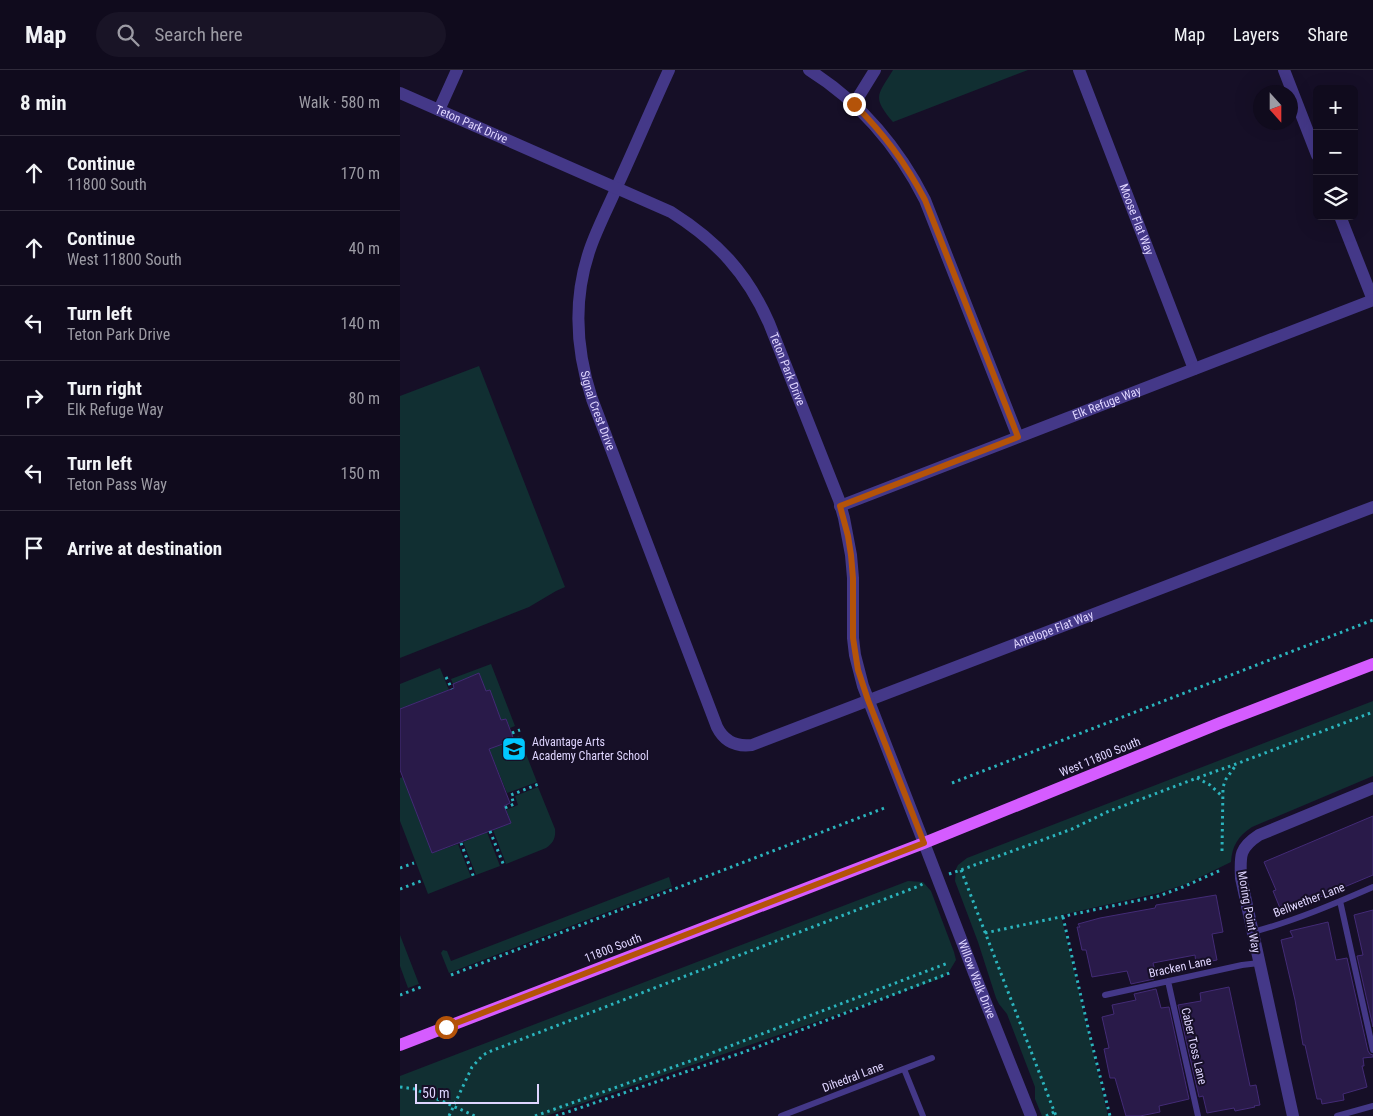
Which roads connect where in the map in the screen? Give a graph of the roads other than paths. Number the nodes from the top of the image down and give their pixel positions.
1 (457, 70) edge
2 (669, 70) edge
3 (809, 70) edge
4 (875, 70) edge
5 (1079, 70) edge
6 (1284, 70) edge
7 (400, 93) edge
8 (854, 104) junction
9 (440, 110) junction
10 (1313, 145) edge
11 (617, 187) junction
12 (1342, 220) edge
13 (1373, 300) edge
14 (1194, 369) junction
15 (1018, 437) junction
16 (840, 506) junction
17 (1373, 506) edge
18 (1373, 664) edge
19 (868, 700) junction
20 (732, 743) joint
21 (1373, 788) edge
22 (924, 843) junction
23 (837, 877) joint
24 (1373, 887) edge
25 (1340, 901) junction
26 (1253, 932) junction
27 (1259, 963) junction
28 (1168, 981) junction
29 (1105, 995) dead end
30 (400, 1045) edge
31 (1373, 1050) edge
32 (932, 1058) dead end
33 (904, 1069) junction
34 (1373, 1106) edge
35 (781, 1116) edge
36 (923, 1116) edge
37 (1031, 1116) edge
38 (1198, 1116) edge
39 (1293, 1116) edge
40 (1337, 1116) edge

1 - 9 street
2 - 11 street, Signal Crest Drive
3 - 8 street
4 - 8 street
5 - 14 street, Moose Flat Way
6 - 10 street
7 - 9 street, Teton Park Drive
8 - 15 street
9 - 11 street, Teton Park Drive
11 - 16 street, Teton Park Drive
11 - 20 street, Signal Crest Drive
12 - 13 street
13 - 14 street, Elk Refuge Way
14 - 15 street, Elk Refuge Way
15 - 16 street, Elk Refuge Way
16 - 19 street, Teton Park Drive
17 - 19 street, Antelope Flat Way
18 - 22 main road, West 11800 South
19 - 20 street, Antelope Flat Way
19 - 22 street, Teton Park Drive
21 - 26 street, Moring Point Way
22 - 23 main road, West 11800 South
22 - 37 street, Willow Walk Drive
23 - 30 main road, 11800 South
24 - 25 lane, Bellwether Lane
25 - 26 lane, Bellwether Lane
25 - 31 lane
26 - 27 street, Moring Point Way
27 - 28 lane, Bracken Lane
27 - 39 street, Moring Point Way
28 - 29 lane, Bracken Lane
28 - 38 lane, Caber Toss Lane
32 - 33 lane, Dihedral Lane
33 - 35 lane, Dihedral Lane
33 - 36 lane
34 - 40 lane

